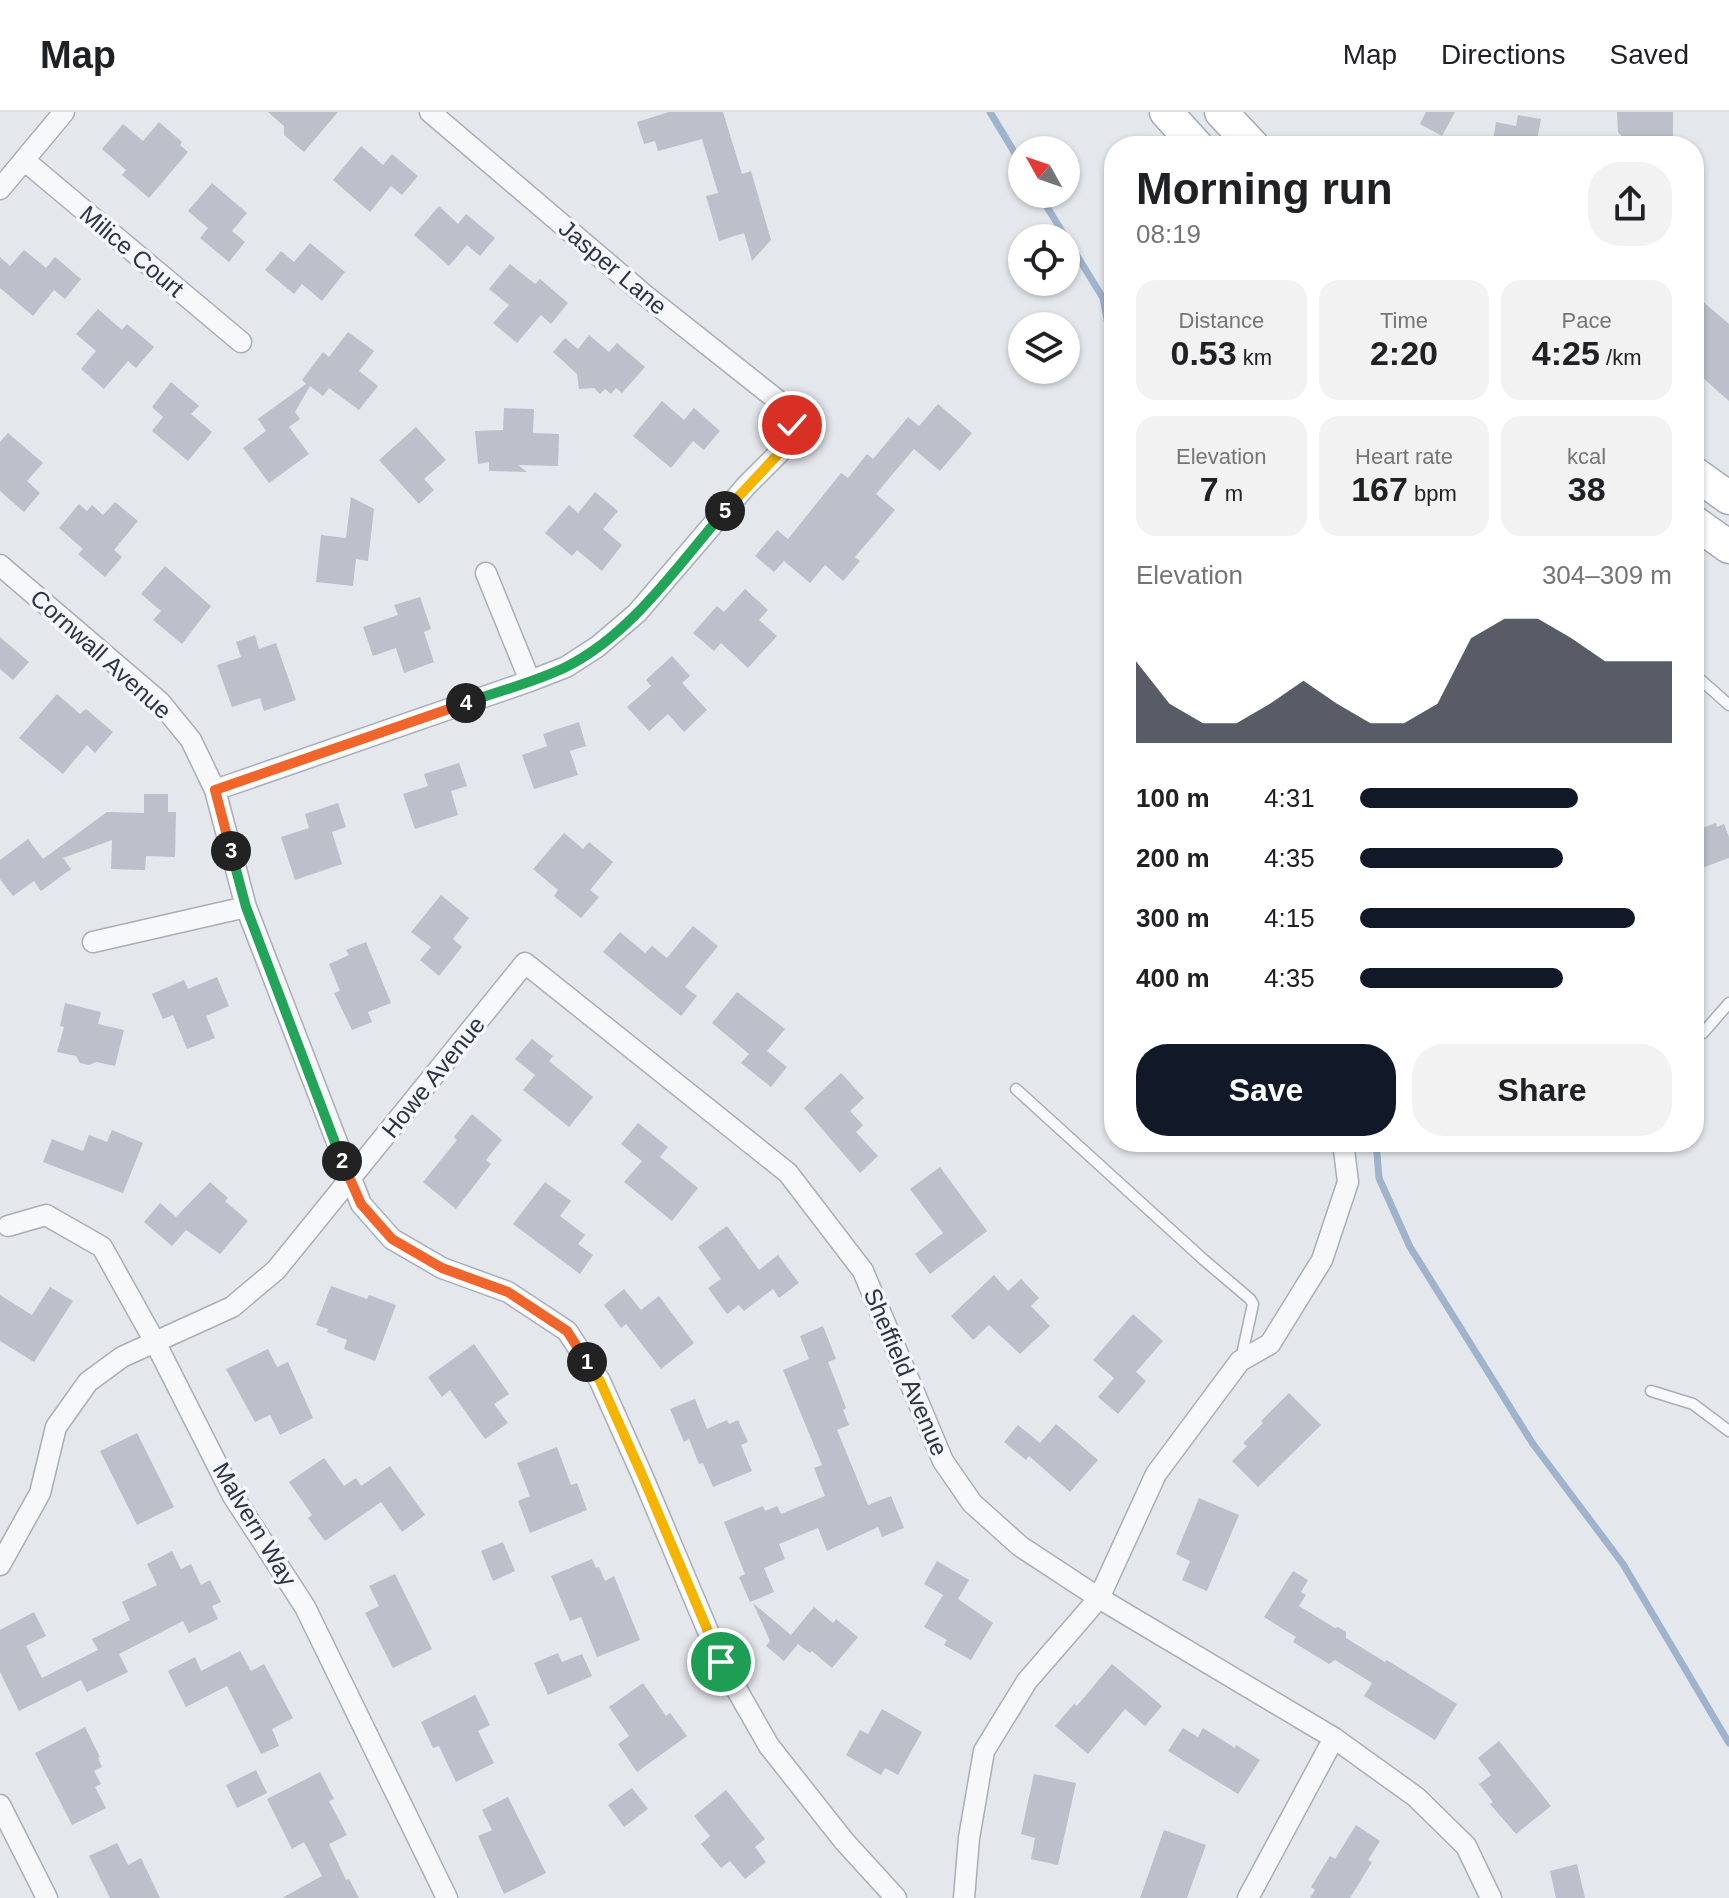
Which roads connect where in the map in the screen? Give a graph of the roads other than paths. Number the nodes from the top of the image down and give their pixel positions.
1 (64, 112) edge
2 (430, 112) edge
3 (1166, 112) edge
4 (1221, 112) edge
5 (1188, 136) edge
6 (1244, 136) edge
7 (24, 160) junction
8 (0, 189) edge
9 (241, 342) dead end
10 (1704, 480) edge
11 (1729, 498) edge
12 (1704, 529) edge
13 (1729, 547) edge
14 (0, 565) edge
15 (486, 573) dead end
16 (530, 681) junction
17 (1704, 683) edge
18 (1729, 705) edge
19 (215, 790) junction
20 (246, 907) junction
21 (93, 942) dead end
22 (525, 963) joint
23 (1729, 1003) edge
24 (1704, 1032) edge
25 (1016, 1089) dead end
26 (1344, 1152) edge
27 (349, 1179) junction
28 (8, 1226) dead end
29 (155, 1342) junction
30 (1240, 1361) junction
31 (1651, 1391) dead end
32 (1729, 1431) edge
33 (0, 1565) edge
34 (1099, 1598) junction
35 (1334, 1738) junction
36 (0, 1805) edge
37 (47, 1898) edge
38 (447, 1898) edge
39 (896, 1898) edge
40 (964, 1898) edge
41 (1248, 1898) edge
42 (1491, 1898) edge

1 - 7 street
2 - 16 street, Jasper Lane
3 - 5 main road
4 - 6 main road
7 - 8 street
7 - 9 street, Milice Court
10 - 11 main road
12 - 13 main road
14 - 19 street, Cornwall Avenue
15 - 16 street
16 - 19 street
17 - 18 lane
19 - 20 street, Cornwall Avenue
20 - 21 street
20 - 27 street, Cornwall Avenue
22 - 27 street, Howe Avenue
22 - 34 street, Sheffield Avenue
23 - 24 lane
25 - 30 lane
26 - 30 street
27 - 29 street, Howe Avenue
27 - 39 street, Cornwall Avenue
28 - 29 street, Malvern Way
29 - 33 street, Howe Avenue
29 - 38 street, Malvern Way
30 - 34 street
31 - 32 lane
34 - 35 street, Sheffield Avenue
34 - 40 street
35 - 41 street
35 - 42 street, Sheffield Avenue
36 - 37 street

